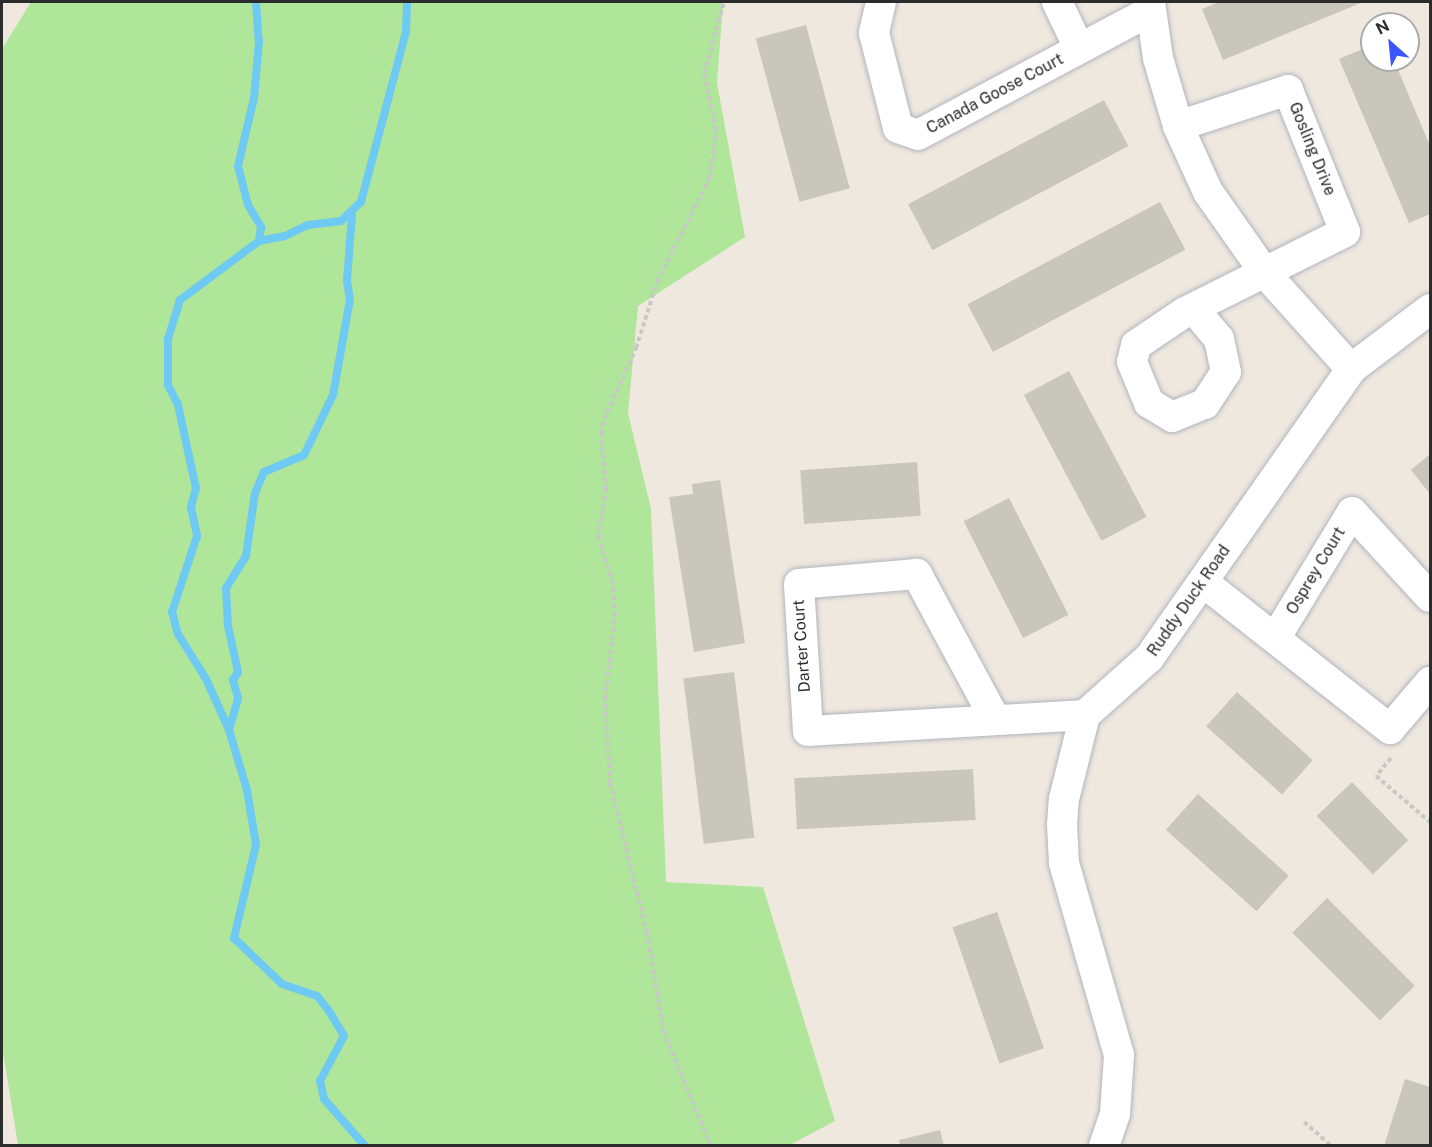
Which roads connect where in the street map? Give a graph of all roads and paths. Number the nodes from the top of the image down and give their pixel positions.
1 (724, 2) edge
2 (881, 2) edge
3 (1057, 2) edge
4 (1150, 6) edge
5 (1079, 48) junction
6 (1178, 126) junction
7 (1265, 273) junction
8 (1193, 308) dead end
9 (1431, 309) edge
10 (1351, 369) junction
11 (1203, 582) junction
12 (1431, 597) edge
13 (1276, 637) junction
14 (1431, 682) edge
15 (1084, 715) junction
16 (995, 719) junction
17 (1390, 729) junction
18 (1431, 822) edge
19 (1304, 1122) dead end
20 (711, 1146) edge
21 (1104, 1146) edge
22 (1332, 1146) edge

1 - 20 path
2 - 5 street, Canada Goose Court
3 - 5 street, Canada Goose Court
4 - 5 street, Canada Goose Court
4 - 6 street
6 - 7 street
6 - 7 street, Gosling Drive
7 - 8 street, Gosling Drive
7 - 10 street
9 - 10 street, Ruddy Duck Road
10 - 11 street, Ruddy Duck Road
11 - 13 street
11 - 15 street, Ruddy Duck Road
12 - 13 street, Osprey Court
13 - 17 street
14 - 17 street
15 - 16 street, Darter Court
15 - 21 street
16 - 16 street, Darter Court
17 - 18 path
19 - 22 path

